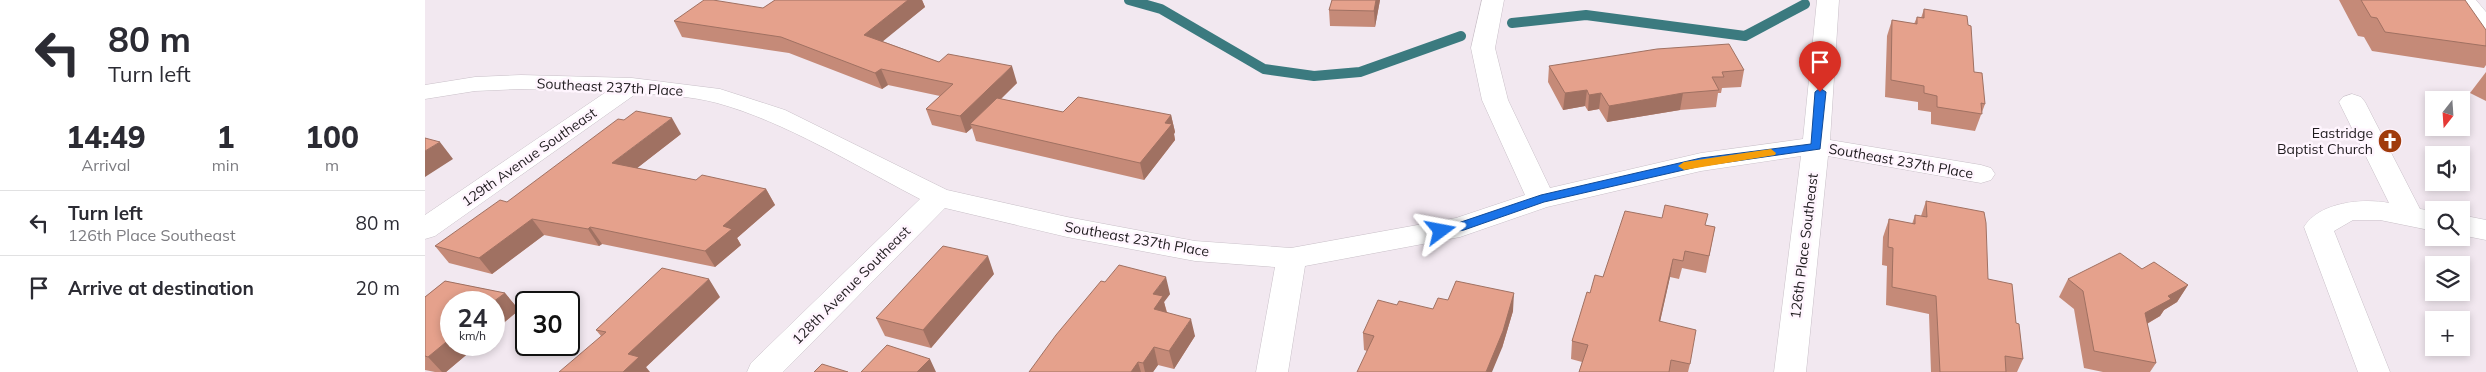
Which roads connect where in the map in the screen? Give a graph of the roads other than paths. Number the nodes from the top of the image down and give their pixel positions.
1 (1493, 0) edge
2 (1828, 0) edge
3 (2464, 0) edge
4 (2486, 27) edge
5 (632, 85) junction
6 (425, 92) edge
7 (2352, 102) dead end
8 (1816, 146) junction
9 (1981, 174) dead end
10 (939, 197) junction
11 (1541, 199) junction
12 (2422, 219) edge
13 (2470, 227) edge
14 (425, 229) edge
15 (2486, 230) edge
16 (1291, 258) junction
17 (763, 372) edge
18 (1272, 372) edge
19 (1790, 372) edge
20 (2374, 372) edge

1 - 11 street
2 - 8 street, 126th Place Southeast
3 - 4 street
5 - 6 street, Southeast 237th Place
5 - 10 street, Southeast 237th Place
5 - 14 street, 129th Avenue Southeast
7 - 12 street
8 - 9 street, Southeast 237th Place
8 - 11 street, Southeast 237th Place
8 - 19 street, 126th Place Southeast
10 - 16 street, Southeast 237th Place
10 - 17 street, 128th Avenue Southeast
11 - 16 street, Southeast 237th Place
12 - 20 street
13 - 15 street
16 - 18 street

